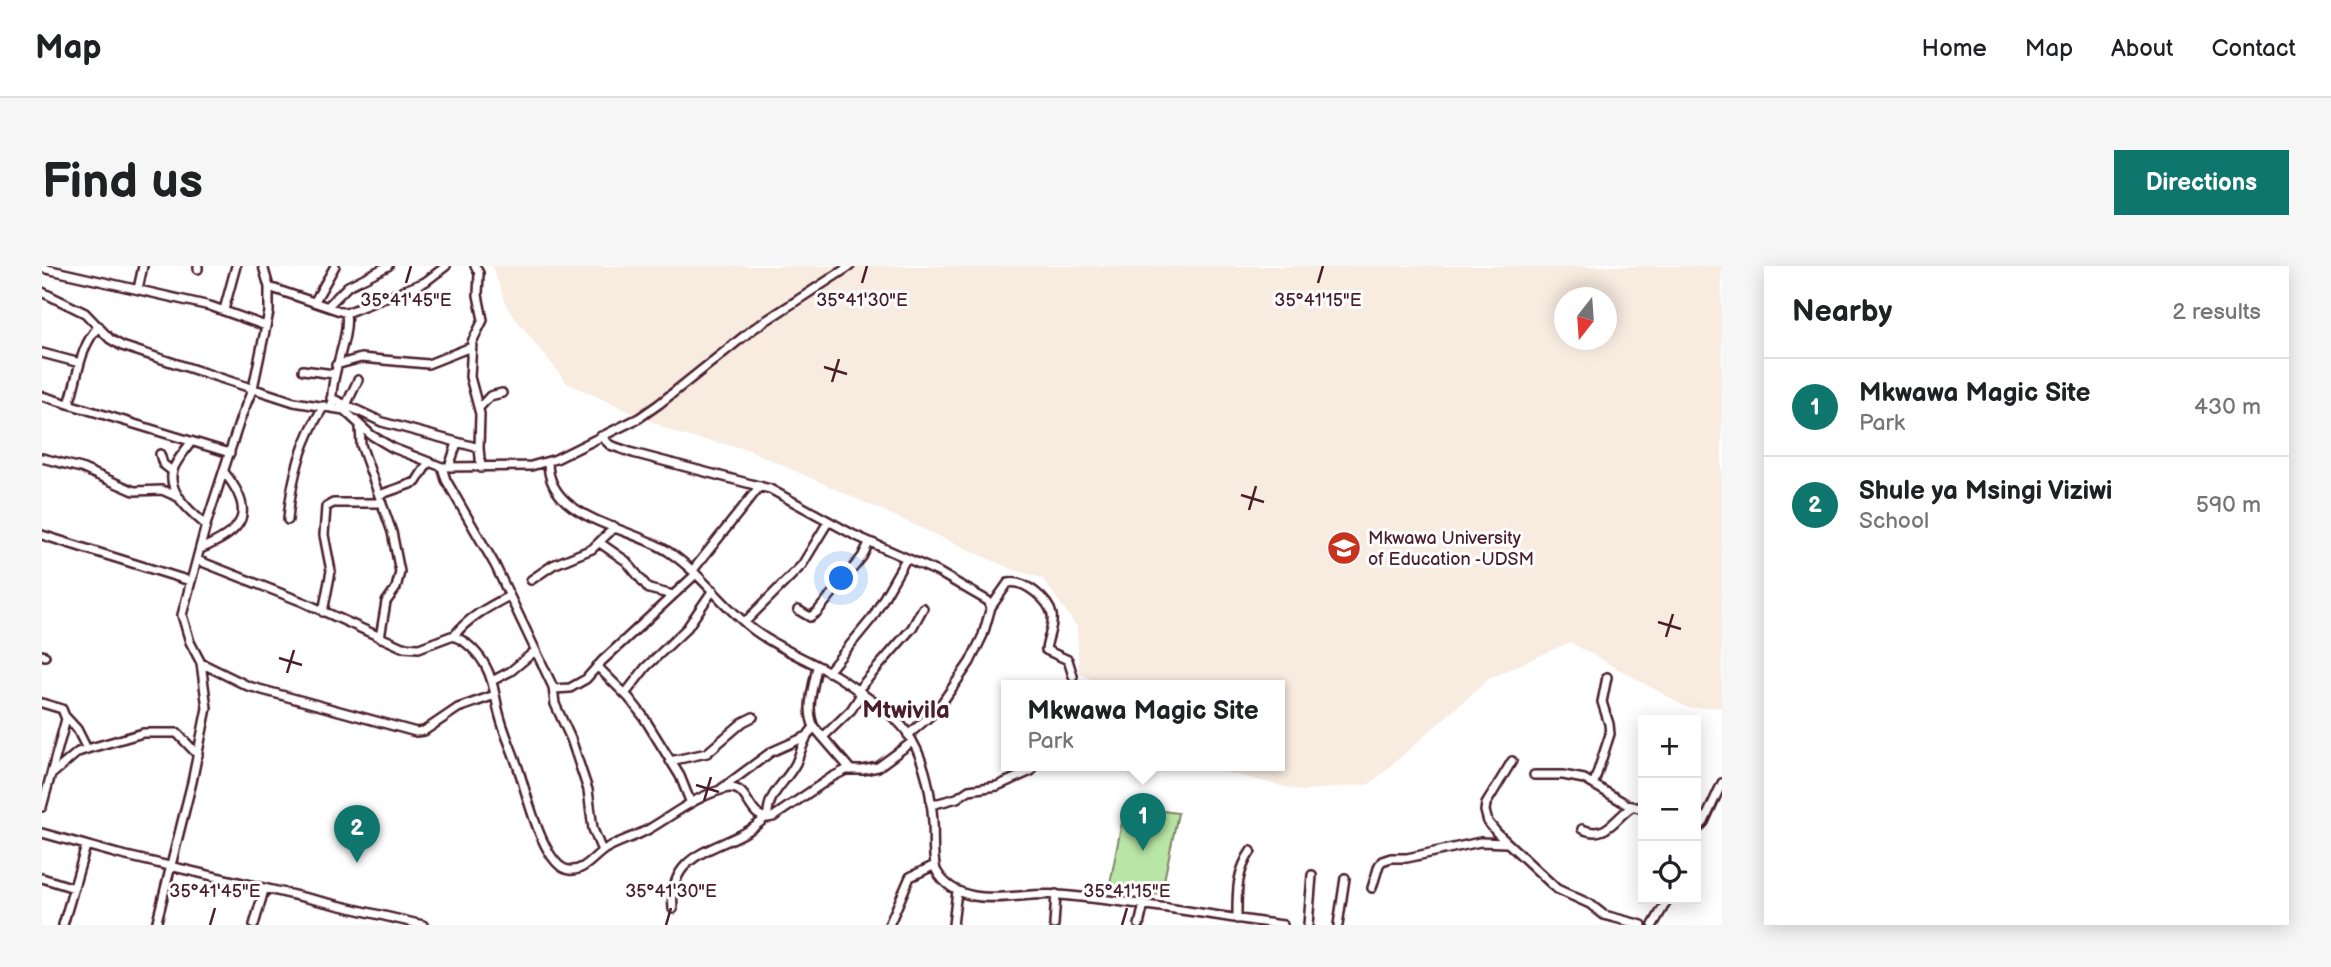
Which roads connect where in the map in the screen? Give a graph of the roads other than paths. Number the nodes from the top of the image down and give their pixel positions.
1 (143, 266) edge
2 (236, 266) edge
3 (263, 266) edge
4 (335, 266) edge
5 (387, 266) edge
6 (446, 266) edge
7 (475, 266) edge
8 (850, 266) edge
9 (42, 268) edge
10 (269, 287) junction
11 (138, 289) junction
12 (42, 292) edge
13 (315, 301) junction
14 (328, 306) junction
15 (224, 310) junction
16 (346, 313) junction
17 (99, 326) junction
18 (267, 326) junction
19 (471, 347) junction
20 (42, 353) edge
21 (80, 363) junction
22 (303, 370) dead end
23 (335, 370) junction
24 (358, 380) dead end
25 (253, 388) junction
26 (502, 393) dead end
27 (44, 399) edge
28 (69, 404) junction
29 (329, 404) junction
30 (346, 405) junction
31 (479, 408) junction
32 (360, 425) junction
33 (601, 436) junction
34 (191, 442) junction
35 (457, 443) junction
36 (479, 448) junction
37 (230, 453) junction
38 (160, 454) dead end
39 (42, 458) edge
40 (548, 462) junction
41 (428, 463) junction
42 (445, 467) junction
43 (481, 468) junction
44 (172, 471) junction
45 (224, 472) junction
46 (760, 486) junction
47 (180, 498) junction
48 (381, 499) junction
49 (288, 520) dead end
50 (828, 522) junction
51 (206, 525) junction
52 (615, 527) junction
53 (42, 535) edge
54 (600, 543) junction
55 (869, 543) junction
56 (200, 549) junction
57 (906, 559) junction
58 (197, 560) junction
59 (695, 572) junction
60 (531, 580) dead end
61 (190, 582) junction
62 (713, 590) junction
63 (673, 595) junction
64 (509, 596) junction
65 (991, 607) junction
66 (923, 608) dead end
67 (798, 610) dead end
68 (323, 612) junction
69 (745, 622) junction
70 (454, 636) junction
71 (380, 638) junction
72 (535, 651) junction
73 (201, 663) junction
74 (597, 666) junction
75 (817, 666) junction
76 (828, 672) junction
77 (1073, 676) dead end
78 (1607, 677) dead end
79 (492, 681) junction
80 (554, 689) junction
81 (860, 692) junction
82 (625, 694) junction
83 (495, 695) junction
84 (42, 704) edge
85 (65, 716) junction
86 (753, 717) dead end
87 (814, 727) junction
88 (805, 737) junction
89 (824, 737) junction
90 (910, 738) junction
91 (87, 749) junction
92 (198, 755) junction
93 (670, 761) junction
94 (1512, 761) dead end
95 (851, 770) junction
96 (1031, 771) dead end
97 (51, 775) junction
98 (1534, 775) dead end
99 (1594, 783) junction
100 (1722, 783) edge
101 (720, 790) junction
102 (690, 801) junction
103 (931, 805) junction
104 (42, 807) edge
105 (1632, 807) junction
106 (1638, 808) edge
107 (766, 819) junction
108 (1701, 825) edge
109 (1582, 830) dead end
110 (42, 832) edge
111 (1506, 843) junction
112 (86, 846) junction
113 (602, 851) junction
114 (1251, 852) dead end
115 (935, 865) junction
116 (171, 867) junction
117 (1312, 875) dead end
118 (42, 878) edge
119 (1345, 878) dead end
120 (74, 888) junction
121 (1372, 888) dead end
122 (264, 890) junction
123 (957, 891) junction
124 (1056, 894) junction
125 (1144, 904) junction
126 (1665, 904) edge
127 (673, 909) dead end
128 (1237, 919) junction
129 (1655, 923) edge
130 (63, 925) edge
131 (156, 925) edge
132 (254, 925) edge
133 (423, 925) edge
134 (889, 925) edge
135 (953, 925) edge
136 (1054, 925) edge
137 (1139, 925) edge
138 (1283, 925) edge
139 (1308, 925) edge
140 (1338, 925) edge
141 (1642, 925) edge
142 (1666, 925) edge

1 - 11 street
2 - 15 street
3 - 10 street
4 - 13 street
5 - 14 street
6 - 16 street
7 - 19 street
8 - 33 street
9 - 11 street
10 - 13 street
10 - 18 street
11 - 15 street
12 - 17 street
13 - 14 street
14 - 16 street
15 - 18 street
16 - 23 street
17 - 21 street
17 - 25 street
18 - 25 street
19 - 23 street
19 - 31 street
20 - 21 street
21 - 28 street
22 - 23 street
23 - 29 street
24 - 30 street
25 - 29 street
25 - 37 street
26 - 31 street
27 - 28 street
28 - 34 street
29 - 30 street
29 - 32 street
29 - 49 street
30 - 35 street
31 - 36 street
32 - 41 street
32 - 48 street
33 - 40 street
33 - 46 street
34 - 37 street
34 - 44 street
35 - 36 street
35 - 42 street
36 - 43 street
37 - 45 street
38 - 44 street
39 - 47 street
40 - 43 street
40 - 52 street
41 - 42 street
41 - 48 street
42 - 43 street
42 - 64 street
44 - 47 street
45 - 51 street
45 - 56 street
46 - 50 street
46 - 59 street
47 - 51 street
48 - 68 street
48 - 71 street
50 - 55 street
50 - 69 street
51 - 56 street
52 - 54 street
52 - 59 street
53 - 61 street
54 - 60 street
54 - 63 street
55 - 57 street
55 - 67 street
56 - 58 street
57 - 65 street
57 - 76 street
58 - 61 street
58 - 68 street
59 - 62 street
59 - 63 street
61 - 73 street
62 - 69 street
62 - 82 street
63 - 74 street
64 - 70 street
64 - 72 street
65 - 77 street
65 - 90 street
66 - 81 street
68 - 71 street
69 - 75 street
70 - 71 street
70 - 79 street
72 - 79 street
72 - 80 street
73 - 83 street
73 - 92 street
74 - 80 street
74 - 82 street
75 - 76 street
75 - 87 street
76 - 81 street
78 - 99 street
79 - 83 street
80 - 113 street
81 - 89 street
81 - 90 street
82 - 93 street
83 - 113 street
84 - 85 street
85 - 91 street
85 - 97 street
86 - 93 street
87 - 88 street
87 - 89 street
88 - 101 street
88 - 107 street
89 - 95 street
90 - 95 street
90 - 103 street
91 - 92 street
91 - 97 street
92 - 116 street
93 - 102 street
94 - 111 street
95 - 107 street
96 - 103 street
97 - 104 street
98 - 99 street
99 - 105 street
100 - 108 street
101 - 102 street
101 - 107 street
102 - 113 street
103 - 115 street
105 - 106 street
105 - 109 street
107 - 127 street
110 - 112 street
111 - 121 street
111 - 141 street
112 - 116 street
112 - 120 street
114 - 128 street
115 - 123 street
115 - 134 street
116 - 122 street
116 - 131 street
117 - 139 street
118 - 120 street
119 - 140 street
120 - 130 street
122 - 132 street
122 - 133 street
123 - 124 street
123 - 135 street
124 - 125 street
124 - 136 street
125 - 128 street
125 - 137 street
126 - 129 street
128 - 138 street
129 - 142 street

